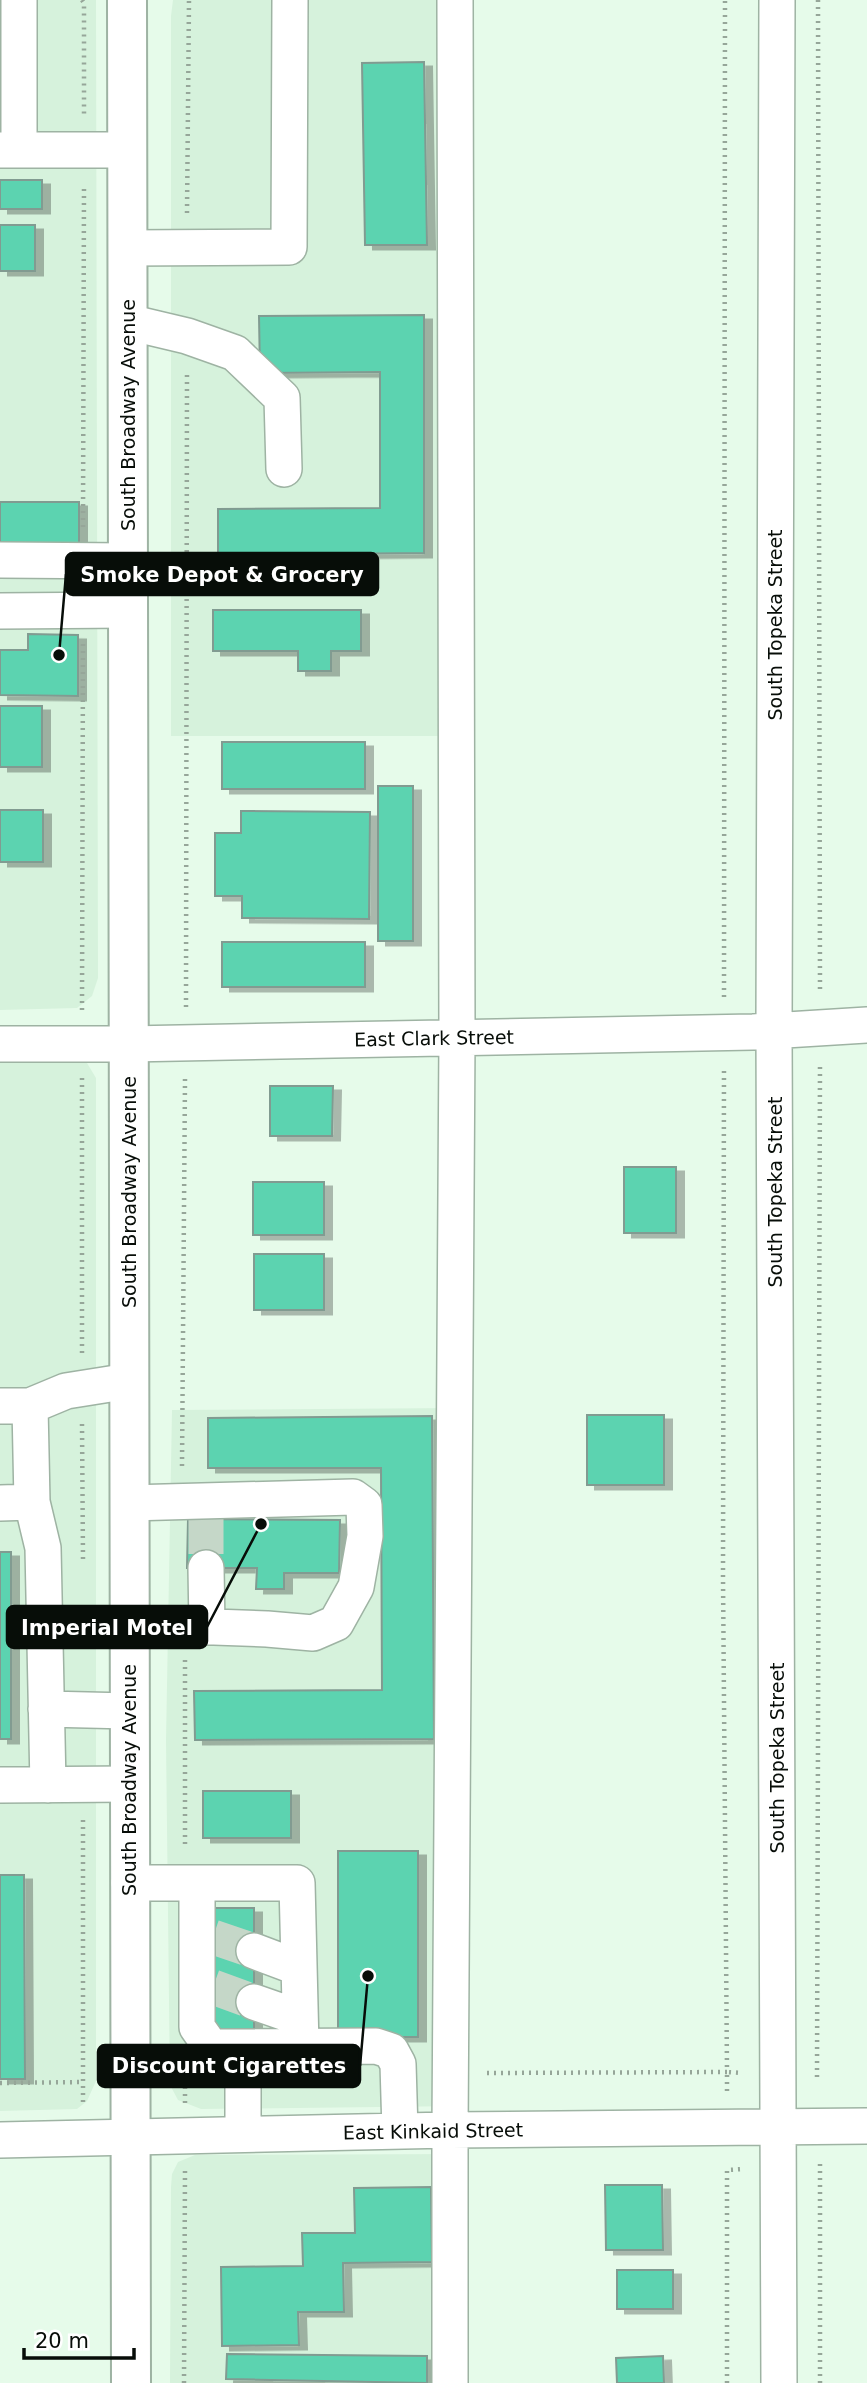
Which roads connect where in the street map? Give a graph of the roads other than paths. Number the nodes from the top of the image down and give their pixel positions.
1 (19, 0) edge
2 (127, 0) edge
3 (290, 0) edge
4 (455, 0) edge
5 (777, 0) edge
6 (9, 150) edge
7 (128, 150) junction
8 (128, 248) junction
9 (128, 322) junction
10 (284, 470) dead end
11 (0, 560) edge
12 (128, 561) junction
13 (128, 610) junction
14 (0, 611) edge
15 (867, 1025) edge
16 (774, 1030) junction
17 (457, 1038) junction
18 (0, 1044) edge
19 (129, 1044) junction
20 (129, 1381) junction
21 (15, 1406) edge
22 (16, 1502) edge
23 (129, 1503) junction
24 (206, 1568) tunnel mouth
25 (129, 1624) junction
26 (196, 1626) junction
27 (46, 1709) junction
28 (129, 1711) junction
29 (129, 1784) junction
30 (48, 1785) junction
31 (0, 1786) edge
32 (129, 1883) junction
33 (191, 1883) junction
34 (254, 1951) tunnel mouth
35 (299, 1968) junction
36 (254, 2002) tunnel mouth
37 (301, 2032) junction
38 (243, 2047) junction
39 (867, 2126) edge
40 (778, 2127) junction
41 (450, 2130) junction
42 (400, 2131) junction
43 (243, 2134) junction
44 (132, 2136) junction
45 (0, 2140) edge
46 (131, 2383) edge
47 (450, 2383) edge
48 (779, 2383) edge

1 - 6 street
2 - 7 main road, South Broadway Avenue
3 - 8 street
4 - 17 street
5 - 16 street, South Topeka Street
6 - 7 street
7 - 8 main road, South Broadway Avenue
8 - 9 main road, South Broadway Avenue
9 - 10 street
9 - 12 main road, South Broadway Avenue
11 - 12 street
12 - 13 main road, South Broadway Avenue
13 - 14 street
13 - 19 main road, South Broadway Avenue
15 - 16 street, East Clark Street
16 - 17 street, East Clark Street
16 - 40 street, South Topeka Street
17 - 19 street, East Clark Street
17 - 41 street
18 - 19 street, East Clark Street
19 - 20 main road, South Broadway Avenue
20 - 21 street
20 - 23 main road, South Broadway Avenue
21 - 22 street
22 - 27 street
23 - 25 main road, South Broadway Avenue
23 - 26 street
24 - 26 street
25 - 26 street
25 - 28 main road, South Broadway Avenue
27 - 28 street
27 - 30 street
28 - 29 main road, South Broadway Avenue
29 - 30 street
29 - 32 main road, South Broadway Avenue
30 - 31 street
32 - 33 street
32 - 44 main road, South Broadway Avenue
33 - 35 street
33 - 38 street
34 - 35 street
35 - 37 street
36 - 37 street
37 - 38 street
37 - 42 street
38 - 43 street
39 - 40 street, East Kinkaid Street
40 - 41 street, East Kinkaid Street
40 - 48 street, South Topeka Street
41 - 42 street, East Kinkaid Street
41 - 47 street
42 - 43 street, East Kinkaid Street
43 - 44 street, East Kinkaid Street
44 - 45 street, East Kinkaid Street
44 - 46 main road, South Broadway Avenue

